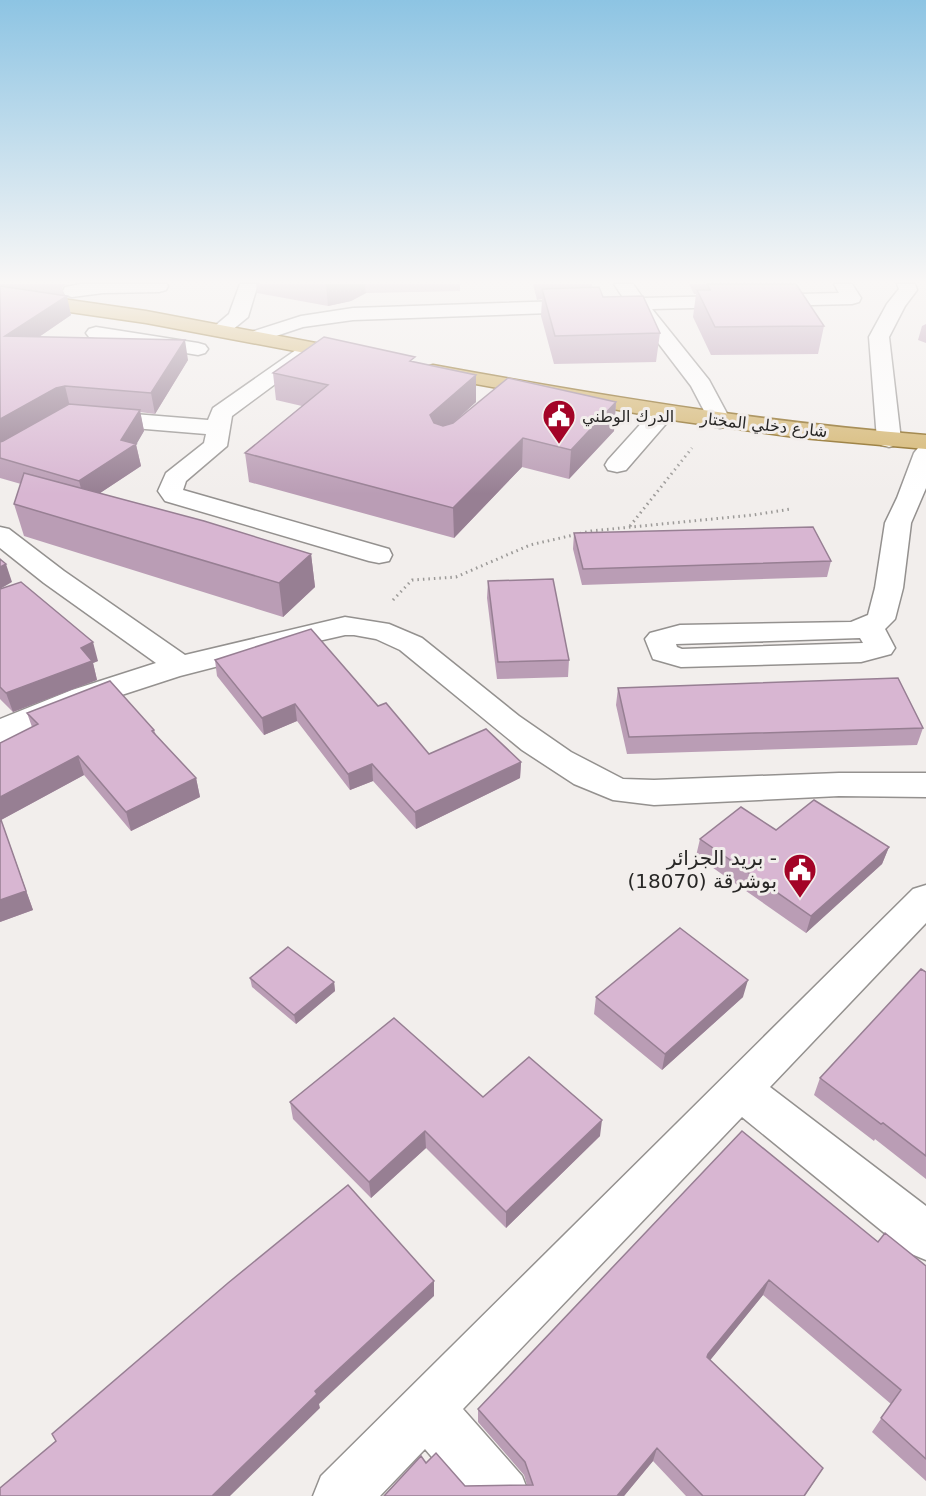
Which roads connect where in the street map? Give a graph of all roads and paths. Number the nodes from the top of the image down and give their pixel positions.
1 (303, 354) edge
2 (343, 354) edge
3 (677, 354) edge
4 (881, 354) edge
5 (371, 359) edge
6 (418, 368) edge
7 (512, 386) junction
8 (489, 406) edge
9 (663, 413) junction
10 (70, 416) edge
11 (717, 421) junction
12 (217, 428) junction
13 (889, 440) junction
14 (926, 442) edge
15 (926, 453) edge
16 (617, 465) dead end
17 (791, 509) dead end
18 (629, 527) junction
19 (0, 535) edge
20 (379, 555) dead end
21 (367, 626) junction
22 (869, 627) junction
23 (180, 666) junction
24 (0, 732) edge
25 (926, 785) edge
26 (926, 899) edge
27 (740, 1089) junction
28 (926, 1236) edge
29 (426, 1408) junction
30 (341, 1496) edge
31 (502, 1496) edge

1 - 12 street
2 - 5 main road
3 - 11 street
4 - 13 street
6 - 7 main road, شارع دخلي المختار
7 - 8 street
7 - 9 main road, شارع دخلي المختار
9 - 11 main road, شارع دخلي المختار
9 - 16 street
10 - 12 street
11 - 13 main road, شارع دخلي المختار
11 - 18 path
12 - 20 street
13 - 14 main road, شارع دخلي المختار
15 - 22 street
17 - 18 path
18 - 21 path
19 - 23 street
21 - 23 street
21 - 25 street
22 - 22 street
23 - 24 street
26 - 27 street
27 - 28 street
27 - 29 street
29 - 30 street
29 - 31 street

